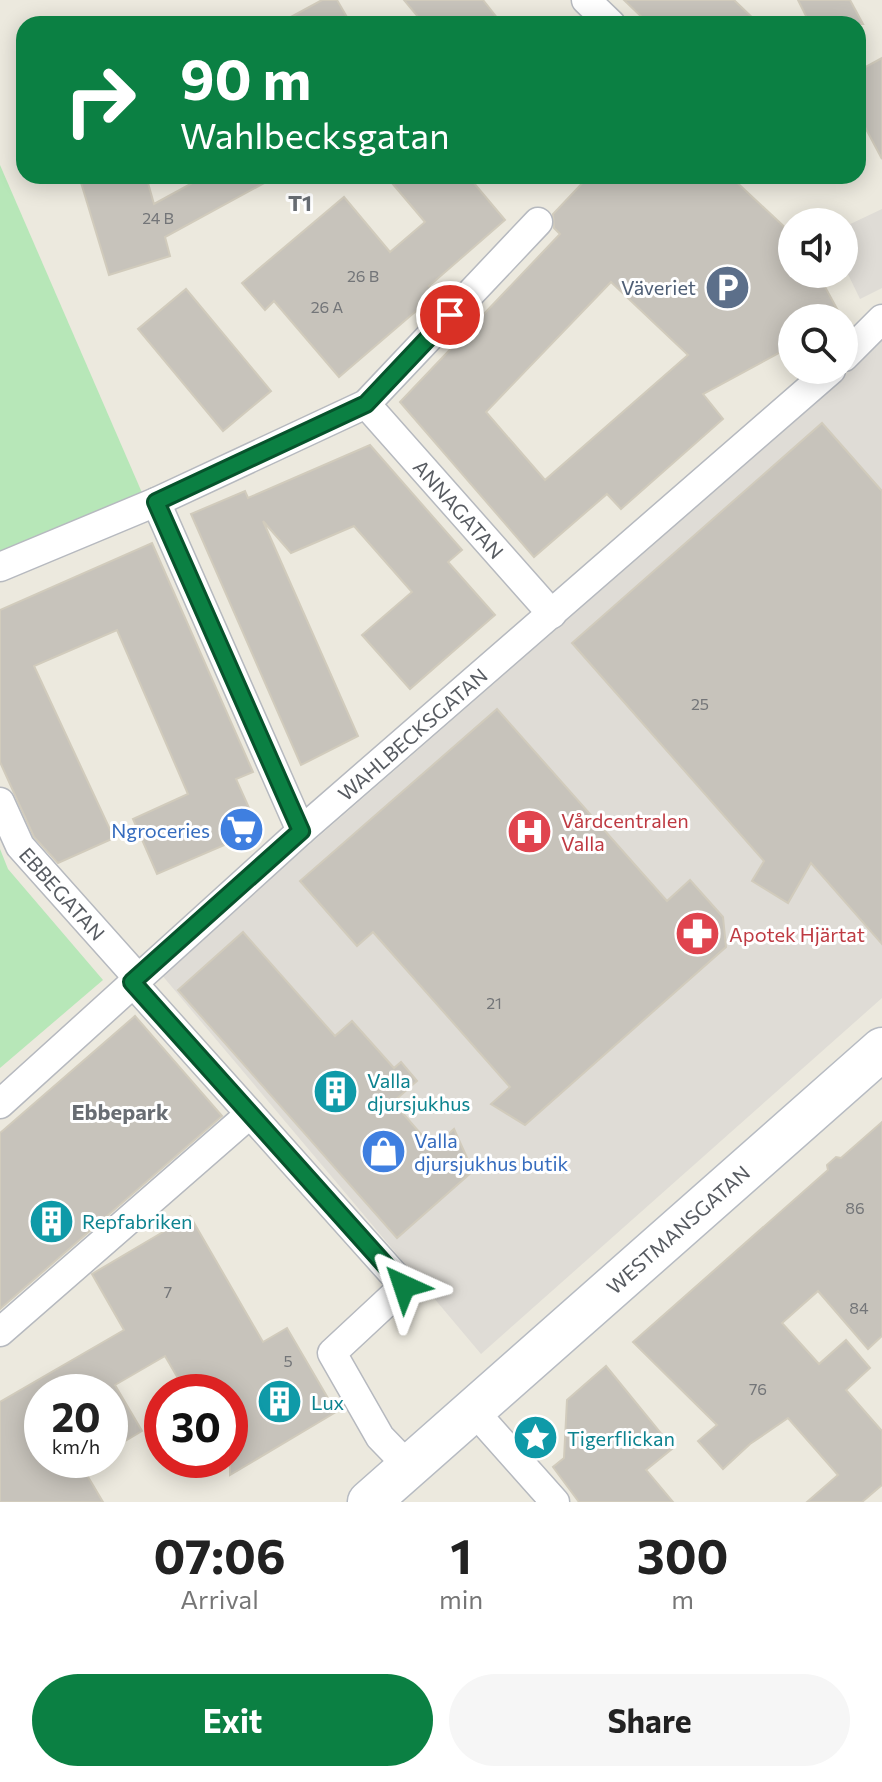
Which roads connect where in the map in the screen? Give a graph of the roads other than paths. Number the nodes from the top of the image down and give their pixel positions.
1 (586, 0) edge
2 (603, 16) edge
3 (538, 222) dead end
4 (882, 319) edge
5 (858, 343) edge
6 (815, 384) edge
7 (366, 404) junction
8 (156, 502) junction
9 (0, 567) edge
10 (552, 614) junction
11 (0, 802) edge
12 (301, 831) junction
13 (135, 980) junction
14 (882, 1049) edge
15 (0, 1104) edge
16 (250, 1114) junction
17 (0, 1332) edge
18 (474, 1411) junction
19 (409, 1467) junction
20 (369, 1502) edge
21 (555, 1502) edge

1 - 2 street
3 - 7 street
4 - 5 street
6 - 10 street, WAHLBECKSGATAN
7 - 8 street
7 - 10 street, ANNAGATAN
8 - 9 street
8 - 12 street
10 - 12 street, WAHLBECKSGATAN
11 - 13 street, EBBEGATAN
12 - 13 street, WAHLBECKSGATAN
13 - 15 street, WAHLBECKSGATAN
13 - 16 street, EBBEGATAN
14 - 18 street, WESTMANSGATAN
16 - 17 street
16 - 19 street, EBBEGATAN
18 - 19 street, WESTMANSGATAN
18 - 21 street
19 - 20 street, WESTMANSGATAN

